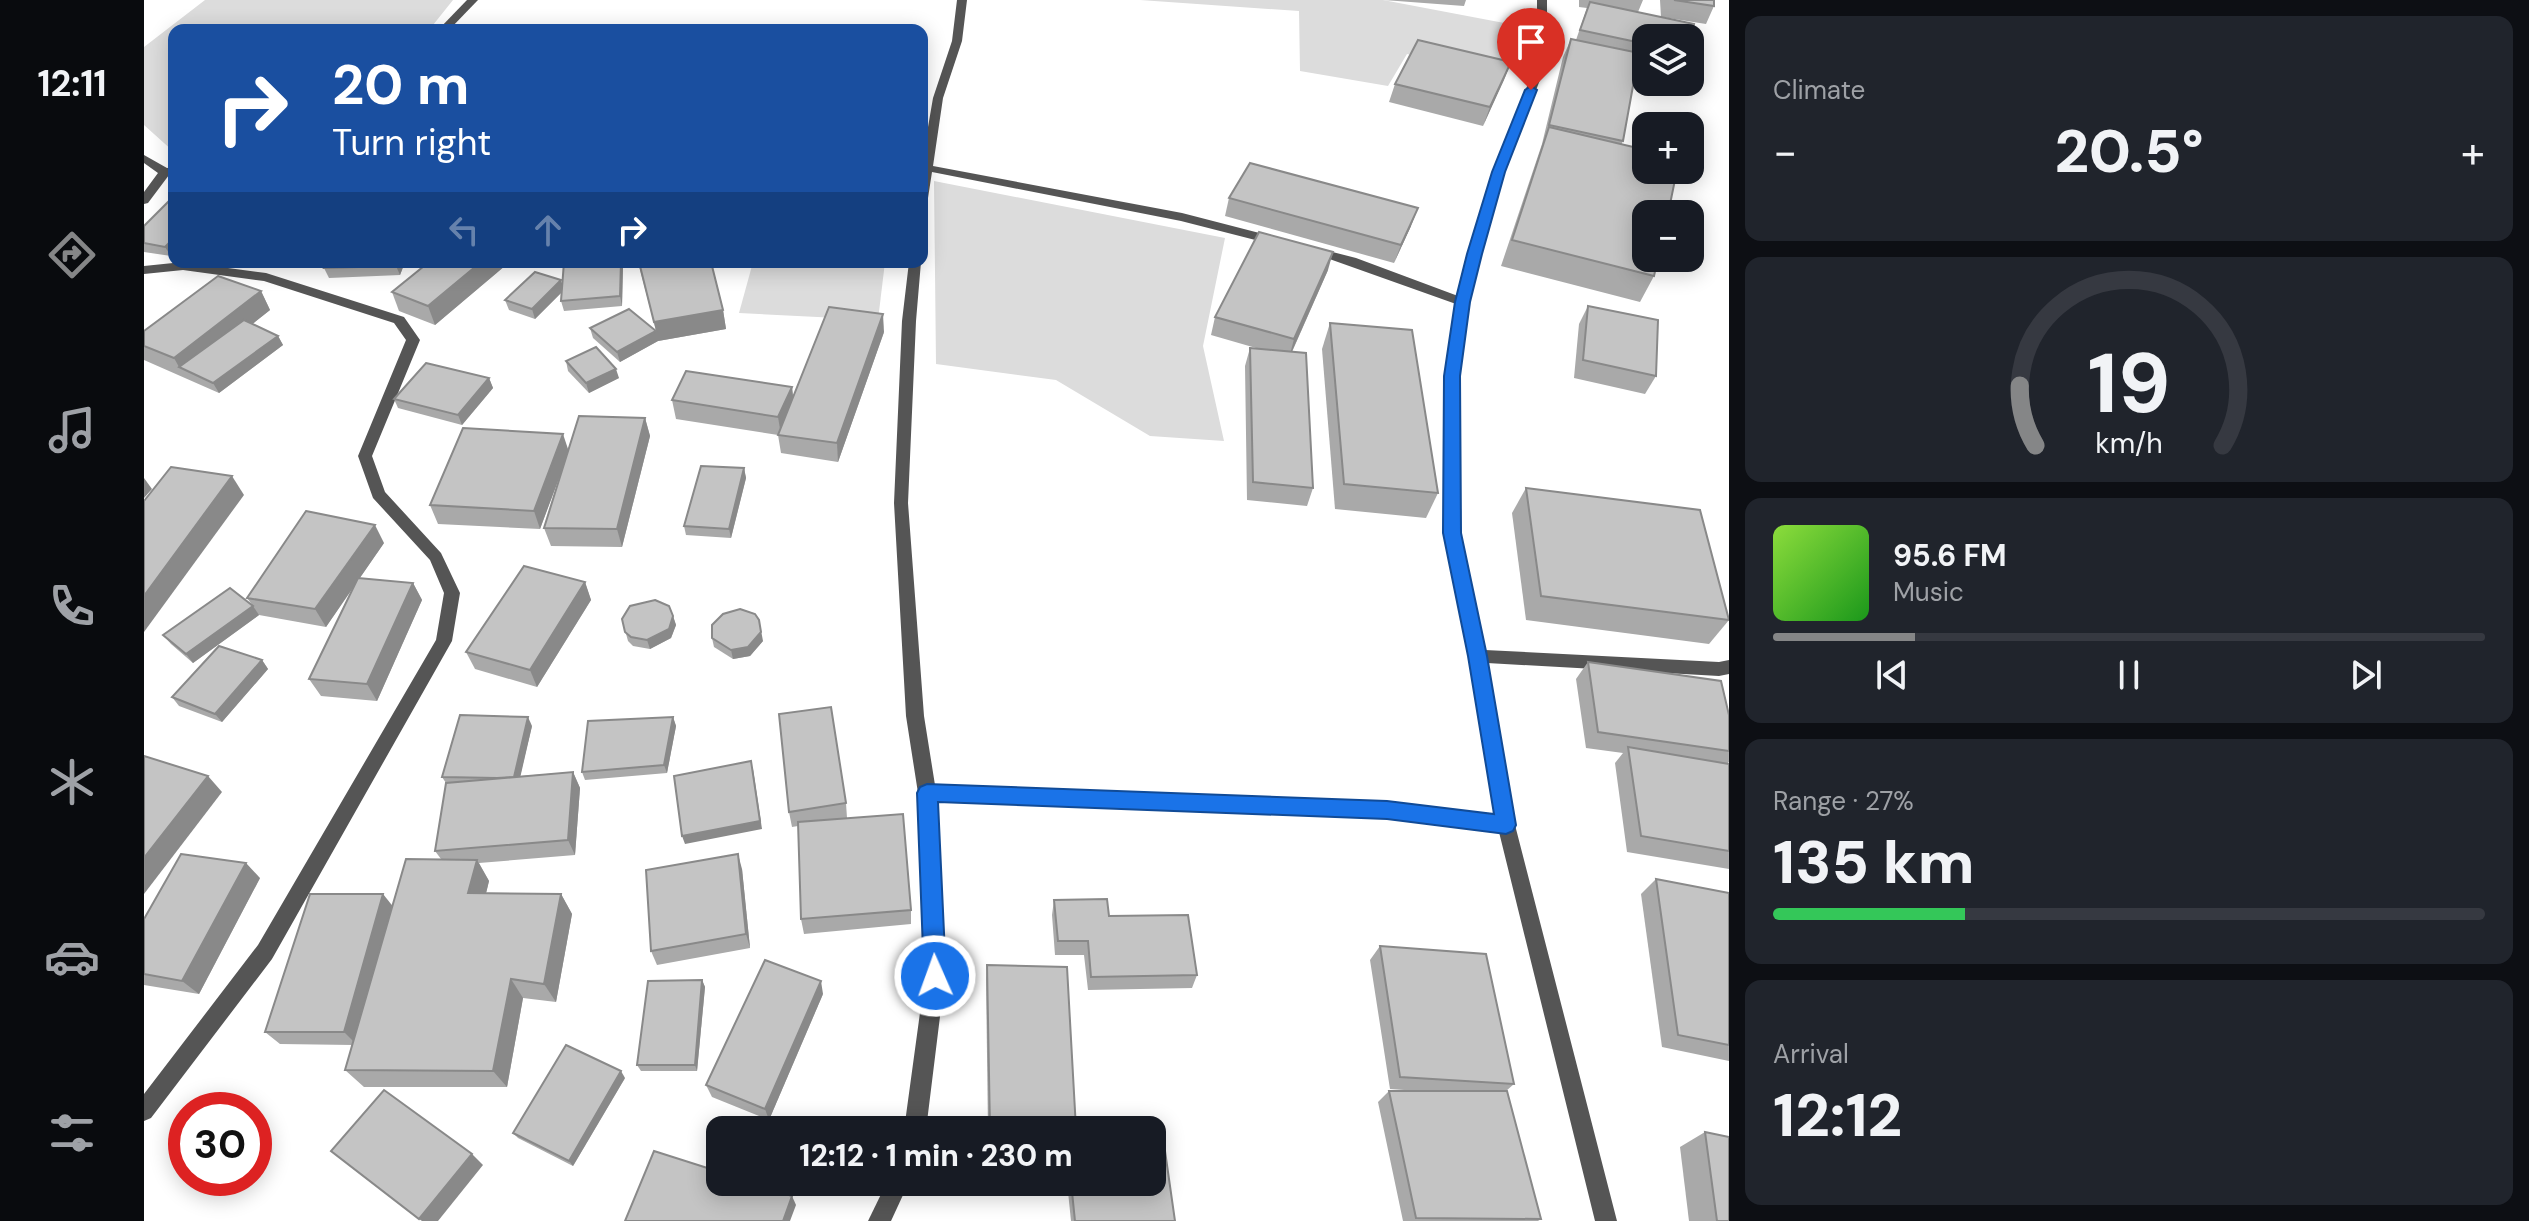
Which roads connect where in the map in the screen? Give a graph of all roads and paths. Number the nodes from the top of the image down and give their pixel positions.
1 (473, 0) edge
2 (962, 0) edge
3 (1542, 0) edge
4 (449, 24) edge
5 (928, 147) edge
6 (144, 158) edge
7 (928, 168) edge
8 (168, 170) edge
9 (168, 173) edge
10 (144, 200) edge
11 (1290, 245) edge
12 (1306, 249) edge
13 (168, 268) edge
14 (198, 268) edge
15 (914, 268) edge
16 (144, 270) edge
17 (1463, 302) junction
18 (1478, 656) junction
19 (1729, 667) edge
20 (927, 793) junction
21 (1506, 825) junction
22 (144, 1111) edge
23 (917, 1116) edge
24 (891, 1196) edge
25 (879, 1221) edge
26 (1606, 1221) edge

1 - 4 street
2 - 5 street
3 - 17 street
6 - 8 street
7 - 11 street
9 - 10 street
12 - 17 street
13 - 16 street
14 - 22 street
15 - 20 street
17 - 18 street
18 - 19 street
18 - 21 street
20 - 21 street
20 - 23 street
21 - 26 street
24 - 25 street

